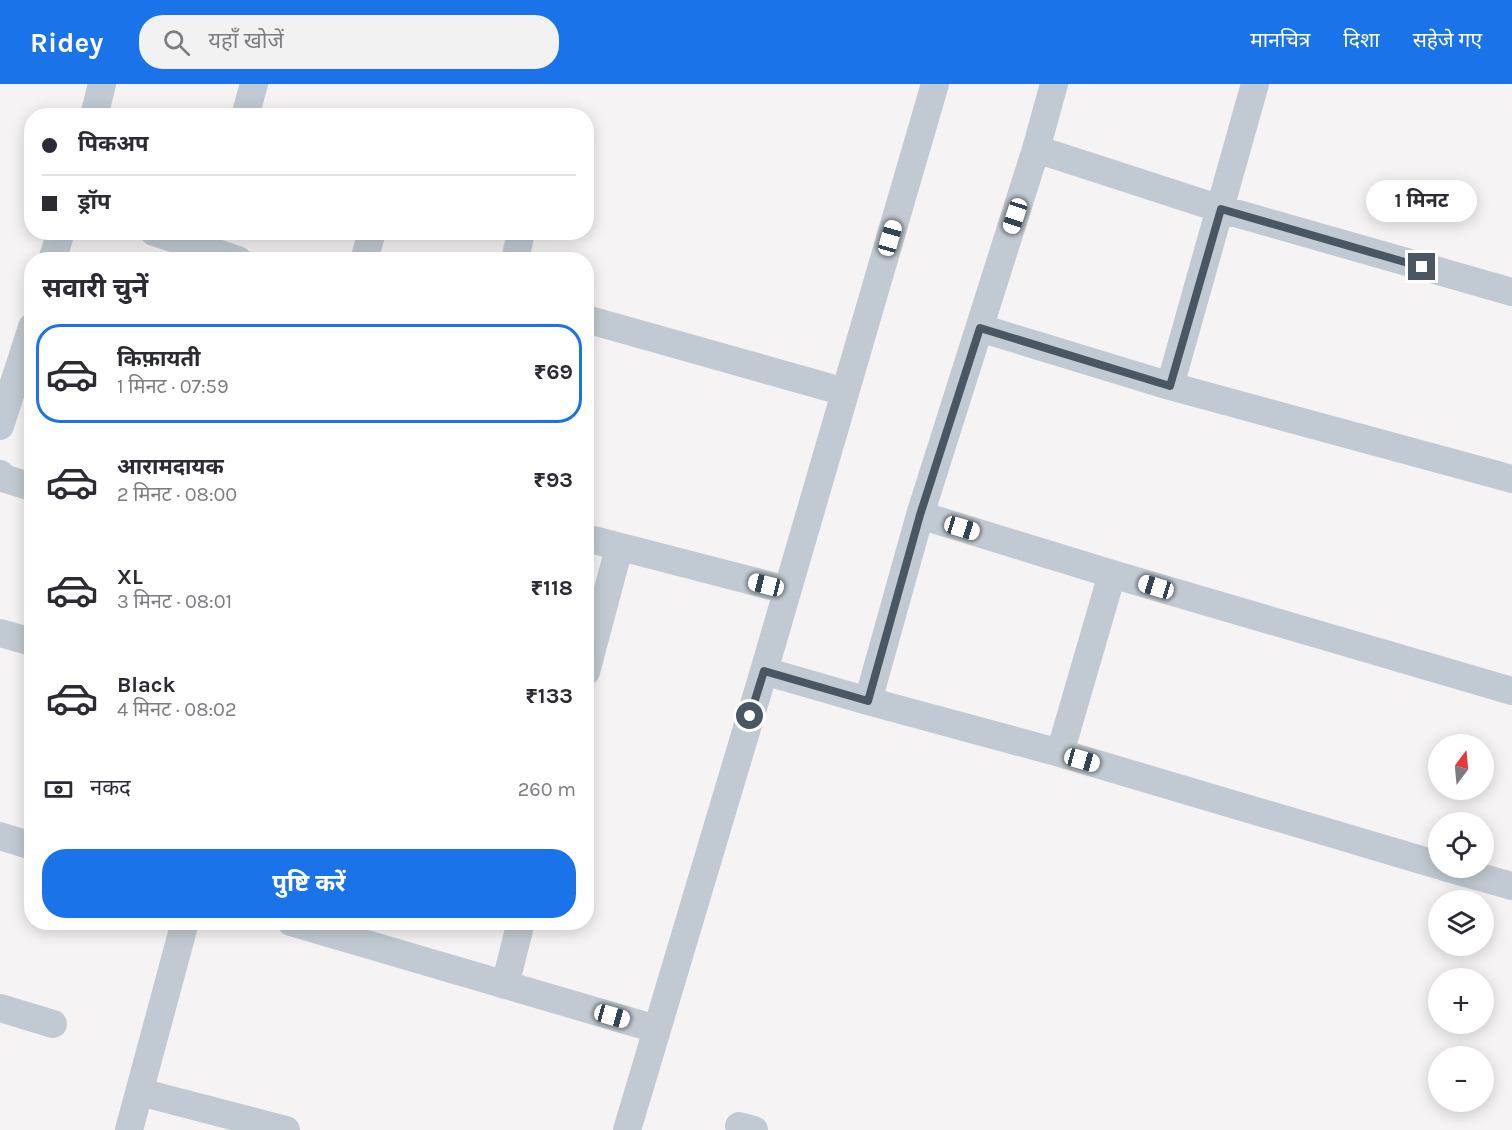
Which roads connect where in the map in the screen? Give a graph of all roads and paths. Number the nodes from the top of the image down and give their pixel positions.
1 (102, 84) edge
2 (254, 84) edge
3 (935, 84) edge
4 (1054, 84) edge
5 (1255, 84) edge
6 (96, 108) edge
7 (247, 108) edge
8 (1036, 149) junction
9 (1221, 209) junction
10 (209, 242) edge
11 (225, 252) edge
12 (1512, 292) edge
13 (594, 321) edge
14 (980, 328) junction
15 (24, 359) edge
16 (1170, 386) junction
17 (844, 392) junction
18 (0, 426) edge
19 (0, 474) edge
20 (1512, 479) edge
21 (24, 485) edge
22 (920, 515) junction
23 (594, 540) edge
24 (619, 548) junction
25 (1112, 574) junction
26 (787, 590) junction
27 (0, 633) edge
28 (24, 640) edge
29 (594, 642) edge
30 (764, 671) junction
31 (1512, 691) edge
32 (868, 701) junction
33 (1060, 753) junction
34 (0, 836) edge
35 (24, 844) edge
36 (1428, 862) edge
37 (1483, 878) edge
38 (1512, 886) edge
39 (183, 930) edge
40 (519, 930) edge
41 (349, 931) edge
42 (505, 985) junction
43 (0, 1008) edge
44 (53, 1024) dead end
45 (656, 1029) junction
46 (140, 1092) junction
47 (129, 1130) edge
48 (286, 1130) edge
49 (627, 1130) edge

1 - 6 street
2 - 7 street
3 - 17 street
4 - 8 street
5 - 9 street
8 - 9 street
8 - 14 street
9 - 12 street
9 - 16 street
10 - 11 street
13 - 17 street
14 - 16 street
14 - 22 street
15 - 18 street
16 - 20 street
17 - 26 street
19 - 21 street
22 - 25 street
22 - 32 street
23 - 24 street
24 - 26 street
24 - 29 street
25 - 31 street
25 - 33 street
26 - 30 street
27 - 28 street
30 - 32 street
30 - 45 street
32 - 33 street
33 - 36 street
34 - 35 street
37 - 38 street
39 - 46 street
40 - 42 street
41 - 42 street
42 - 45 street
43 - 44 street
45 - 49 street
46 - 47 street
46 - 48 street

